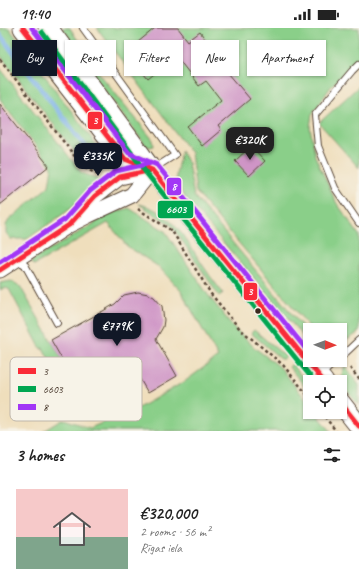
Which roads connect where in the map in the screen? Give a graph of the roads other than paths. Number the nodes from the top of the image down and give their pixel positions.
1 (23, 28) edge
2 (48, 28) edge
3 (83, 28) edge
4 (359, 64) edge
5 (152, 170) junction
6 (359, 223) edge
7 (69, 225) junction
8 (17, 260) junction
9 (0, 270) edge
10 (57, 323) dead end
11 (359, 340) edge
12 (347, 351) edge
13 (331, 367) edge
14 (318, 375) edge
15 (324, 375) edge
16 (347, 411) edge
17 (359, 426) edge

1 - 5 main road
2 - 5 main road
3 - 5 lane
4 - 6 lane
5 - 7 street
5 - 7 street
5 - 14 main road
7 - 8 street
8 - 9 street
8 - 10 lane
11 - 12 lane
13 - 15 lane
16 - 17 main road

